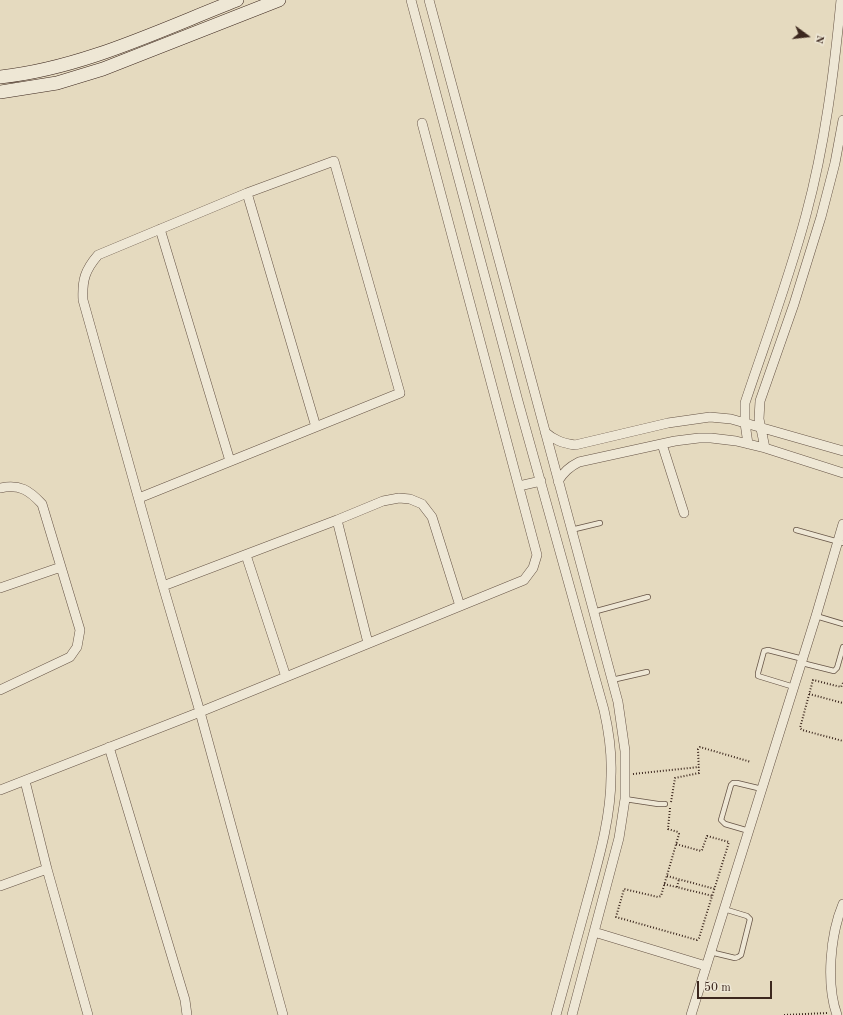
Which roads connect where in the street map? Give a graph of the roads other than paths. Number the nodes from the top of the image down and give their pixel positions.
1 (237, 0) edge
2 (279, 0) edge
3 (411, 0) edge
4 (429, 0) edge
5 (840, 0) edge
6 (0, 77) edge
7 (0, 92) edge
8 (843, 120) edge
9 (422, 123) dead end
10 (247, 193) junction
11 (160, 229) junction
12 (535, 396) junction
13 (518, 401) junction
14 (745, 423) junction
15 (316, 427) junction
16 (761, 428) junction
17 (545, 432) junction
18 (662, 444) junction
19 (748, 444) junction
20 (765, 448) junction
21 (843, 452) edge
22 (230, 461) junction
23 (843, 472) edge
24 (541, 481) junction
25 (558, 481) junction
26 (519, 486) junction
27 (0, 488) edge
28 (139, 498) junction
29 (565, 510) junction
30 (684, 513) dead end
31 (550, 514) junction
32 (337, 520) junction
33 (600, 523) dead end
34 (843, 524) edge
35 (571, 530) junction
36 (796, 530) dead end
37 (840, 543) edge
38 (246, 555) junction
39 (61, 567) junction
40 (163, 586) junction
41 (0, 588) edge
42 (648, 597) dead end
43 (460, 606) junction
44 (593, 612) junction
45 (816, 616) junction
46 (843, 624) edge
47 (368, 643) junction
48 (843, 647) edge
49 (802, 661) junction
50 (647, 672) dead end
51 (286, 677) junction
52 (612, 680) junction
53 (794, 687) junction
54 (0, 690) edge
55 (200, 712) junction
56 (109, 747) junction
57 (25, 781) junction
58 (762, 789) junction
59 (0, 790) edge
60 (625, 799) junction
61 (665, 804) dead end
62 (749, 831) junction
63 (47, 869) junction
64 (594, 874) junction
65 (608, 879) junction
66 (0, 886) edge
67 (843, 904) edge
68 (724, 909) junction
69 (594, 932) junction
70 (710, 952) junction
71 (706, 966) junction
72 (562, 992) junction
73 (577, 996) junction
74 (837, 1014) edge
75 (88, 1015) edge
76 (187, 1015) edge
77 (283, 1015) edge
78 (556, 1015) edge
79 (572, 1015) edge
80 (691, 1015) edge

1 - 6 street
2 - 7 street
3 - 13 street
4 - 12 street
5 - 14 street
8 - 16 street
9 - 26 street
10 - 11 street
10 - 15 street
10 - 15 street
11 - 22 street
11 - 28 street
12 - 13 street
12 - 17 street
13 - 24 street
14 - 16 street
14 - 17 street
14 - 19 street
15 - 22 street
16 - 20 street
16 - 21 street
17 - 25 street
18 - 19 street
18 - 25 street
18 - 30 street
19 - 20 street
20 - 23 street
22 - 28 street
24 - 26 street
24 - 31 street
25 - 29 street
26 - 43 street
27 - 39 street
28 - 40 street
29 - 31 street
29 - 35 street
31 - 64 street
32 - 38 street
32 - 43 street
32 - 47 street
33 - 35 lane
34 - 37 street
35 - 44 street
36 - 37 lane
37 - 45 street
38 - 40 street
38 - 51 street
39 - 41 street
39 - 54 street
40 - 55 street
42 - 44 lane
43 - 47 street
44 - 52 street
45 - 46 lane
45 - 49 street
47 - 51 street
48 - 49 lane
49 - 53 street
49 - 53 lane
50 - 52 lane
51 - 55 street
52 - 60 street
53 - 58 street
55 - 56 street
55 - 77 street
56 - 57 street
56 - 76 street
57 - 59 street
57 - 63 street
58 - 62 street
58 - 62 lane
60 - 61 lane
60 - 65 street
62 - 68 street
63 - 66 street
63 - 75 street
64 - 65 street
64 - 72 street
65 - 69 street
67 - 74 street
68 - 70 street
68 - 70 lane
69 - 71 street
69 - 73 street
70 - 71 street
71 - 80 street
72 - 73 street
72 - 78 street
73 - 79 street

